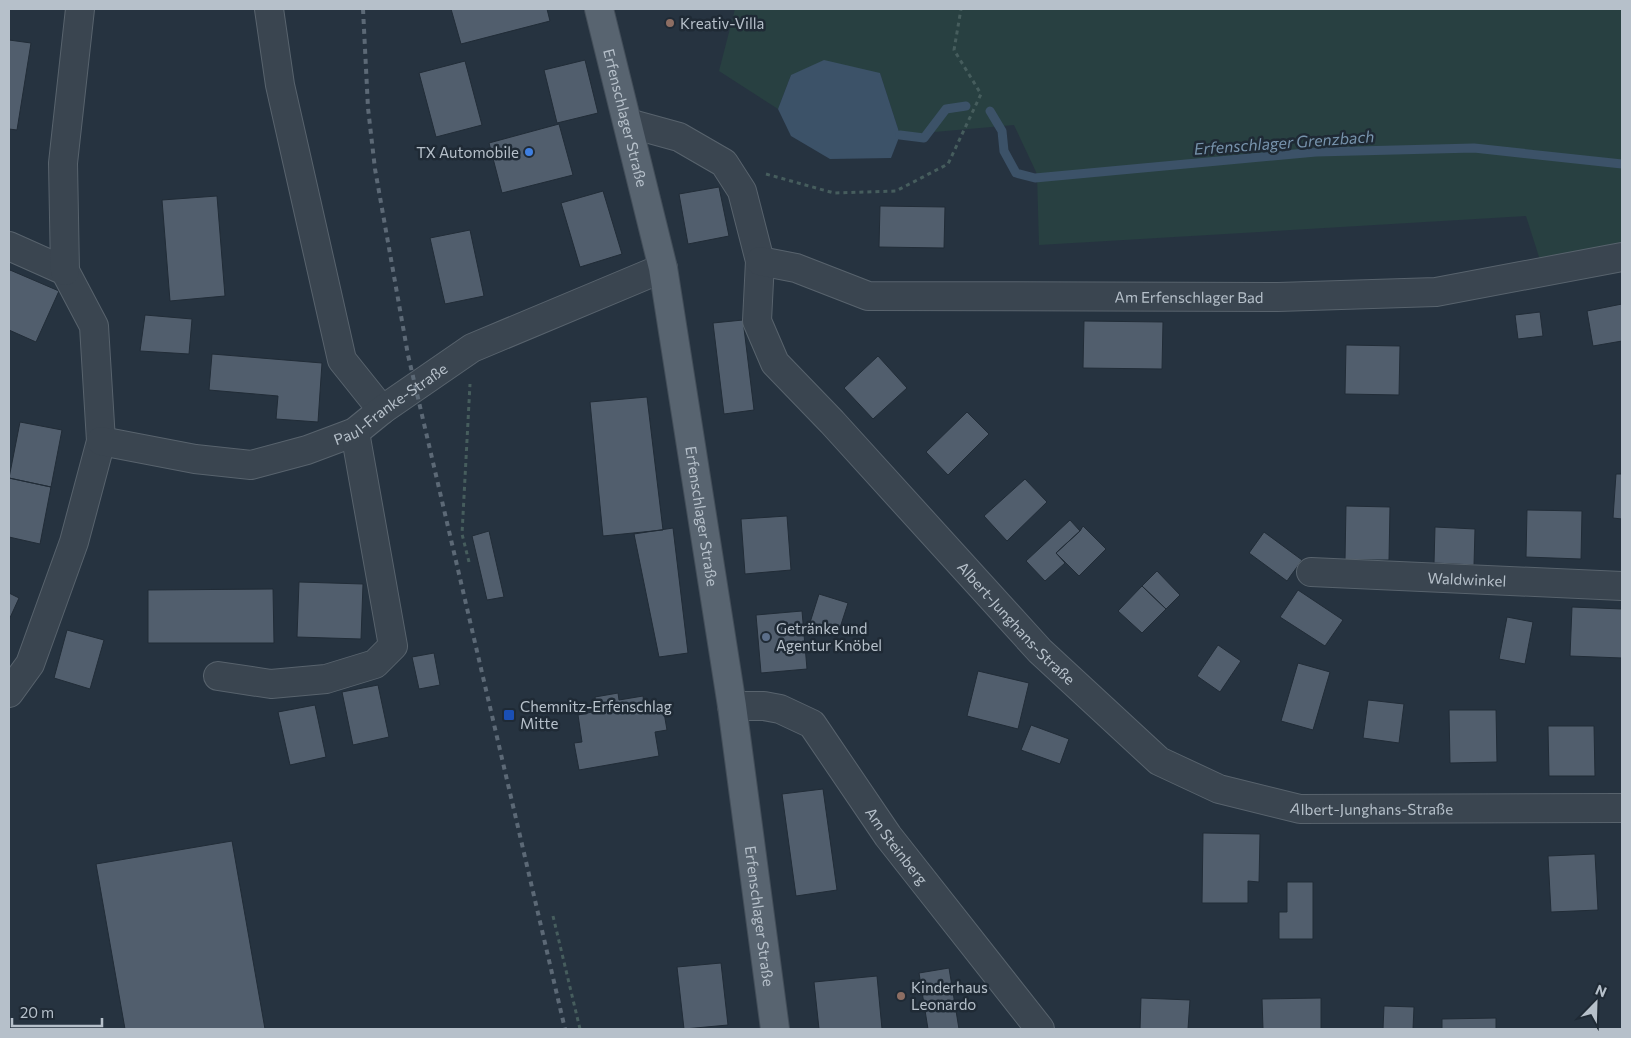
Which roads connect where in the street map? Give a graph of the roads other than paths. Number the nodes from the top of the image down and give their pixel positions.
1 (80, 9) edge
2 (269, 9) edge
3 (599, 9) edge
4 (628, 123) junction
5 (9, 246) edge
6 (1622, 257) edge
7 (760, 260) junction
8 (662, 268) junction
9 (65, 271) junction
10 (382, 410) junction
11 (355, 432) junction
12 (102, 441) junction
13 (1311, 572) dead end
14 (1622, 586) edge
15 (218, 676) dead end
16 (9, 693) edge
17 (732, 706) junction
18 (1622, 807) edge
19 (775, 1029) edge
20 (1040, 1029) edge

1 - 9 street
2 - 10 street
3 - 4 main road, Erfenschlager Straße
4 - 7 street, Albert-Junghans-Straße
4 - 8 main road, Erfenschlager Straße
5 - 9 street
6 - 7 street, Am Erfenschlager Bad
7 - 18 street, Albert-Junghans-Straße
8 - 10 street, Paul-Franke-Straße
8 - 17 main road, Erfenschlager Straße
9 - 12 street
10 - 11 street, Paul-Franke-Straße
11 - 12 street, Paul-Franke-Straße
11 - 15 street
12 - 16 street
13 - 14 street, Waldwinkel
17 - 19 main road, Erfenschlager Straße
17 - 20 street, Am Steinberg

